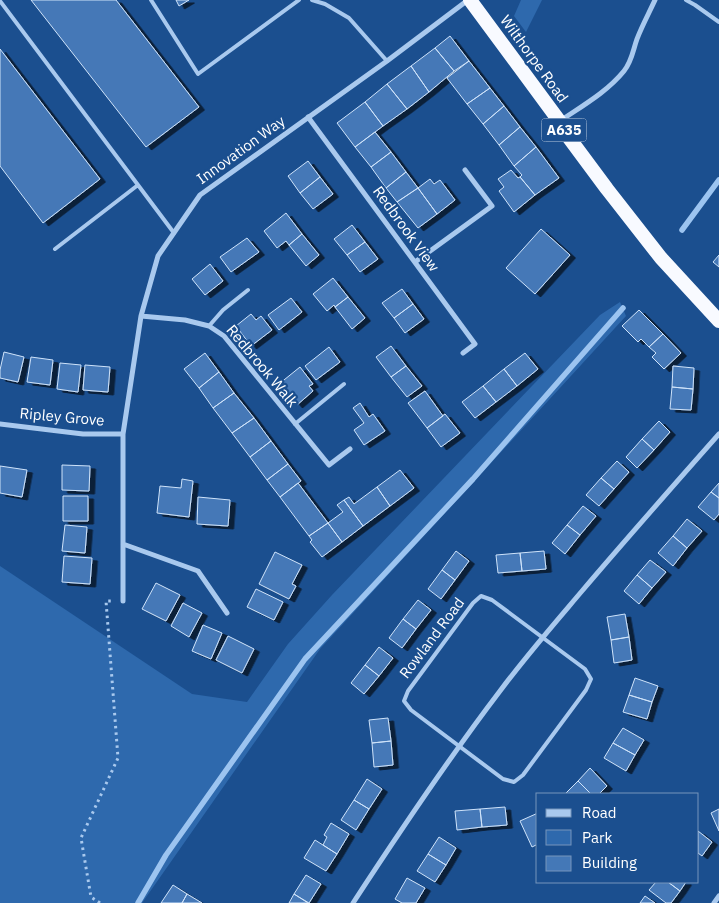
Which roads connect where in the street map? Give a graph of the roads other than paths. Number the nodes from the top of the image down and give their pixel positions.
1 (151, 0) edge
2 (299, 0) edge
3 (312, 0) edge
4 (469, 0) edge
5 (655, 0) edge
6 (686, 0) edge
7 (0, 1) edge
8 (719, 22) edge
9 (387, 61) junction
10 (308, 117) junction
11 (560, 122) junction
12 (465, 170) dead end
13 (138, 185) junction
14 (174, 233) junction
15 (55, 248) dead end
16 (415, 262) junction
17 (248, 290) dead end
18 (141, 316) junction
19 (719, 321) edge
20 (209, 326) junction
21 (463, 353) dead end
22 (344, 384) dead end
23 (0, 424) edge
24 (295, 424) junction
25 (123, 434) junction
26 (719, 434) edge
27 (350, 449) dead end
28 (123, 544) junction
29 (123, 601) road end
30 (227, 613) dead end
31 (542, 638) junction
32 (459, 746) junction
33 (719, 896) edge
34 (353, 903) edge
35 (714, 903) edge

1 - 2 lane
3 - 9 lane
4 - 9 street, Innovation Way
4 - 11 highway, Wilthorpe Road / A635
5 - 11 street
6 - 8 lane
7 - 13 lane
9 - 10 street, Innovation Way
10 - 14 street, Innovation Way
10 - 16 street, Redbrook View
11 - 19 highway, Wilthorpe Road / A635
12 - 16 street
13 - 14 lane
13 - 15 lane
14 - 18 street, Innovation Way
16 - 21 street, Redbrook View
17 - 20 lane, Redbrook Walk
18 - 20 street, Redbrook Walk
18 - 25 street, Innovation Way
20 - 24 street, Redbrook Walk
22 - 24 lane, Redbrook Walk
23 - 25 street, Ripley Grove
24 - 27 street, Redbrook Walk
25 - 28 street, Innovation Way
26 - 31 street
28 - 29 street, Innovation Way
28 - 30 street
31 - 32 street
31 - 32 lane, Rowland Road
31 - 32 lane, Rowland Road
32 - 34 street
33 - 35 street

